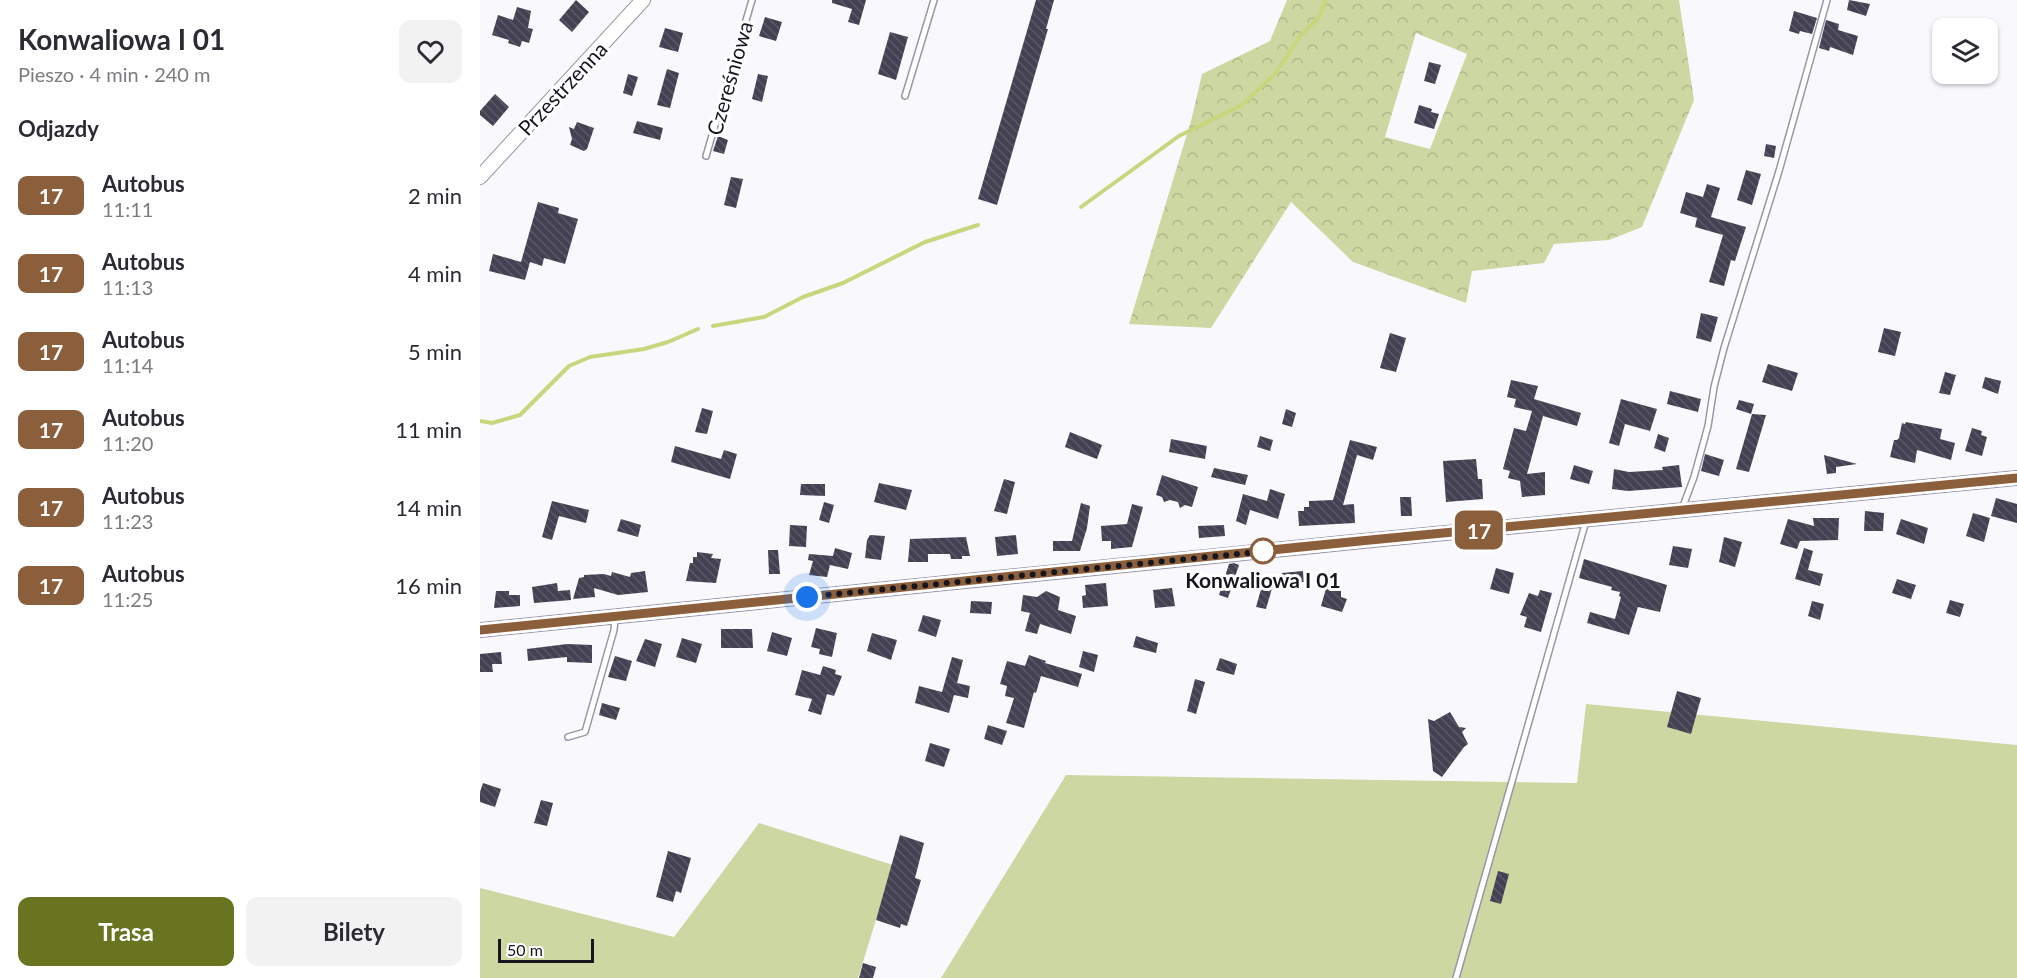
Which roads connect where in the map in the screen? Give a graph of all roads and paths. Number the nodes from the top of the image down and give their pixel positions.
1 (643, 0) edge
2 (752, 0) edge
3 (934, 0) edge
4 (1827, 0) edge
5 (905, 96) dead end
6 (706, 156) dead end
7 (480, 177) edge
8 (2017, 478) edge
9 (1682, 510) junction
10 (1587, 519) junction
11 (615, 617) junction
12 (480, 630) edge
13 (567, 737) dead end
14 (1456, 978) edge

1 - 7 street, Przestrzenna
2 - 6 lane, Czereśniowa
3 - 5 lane
4 - 9 lane
8 - 9 street
9 - 10 street
10 - 11 street
10 - 14 lane
11 - 12 street
11 - 13 lane

